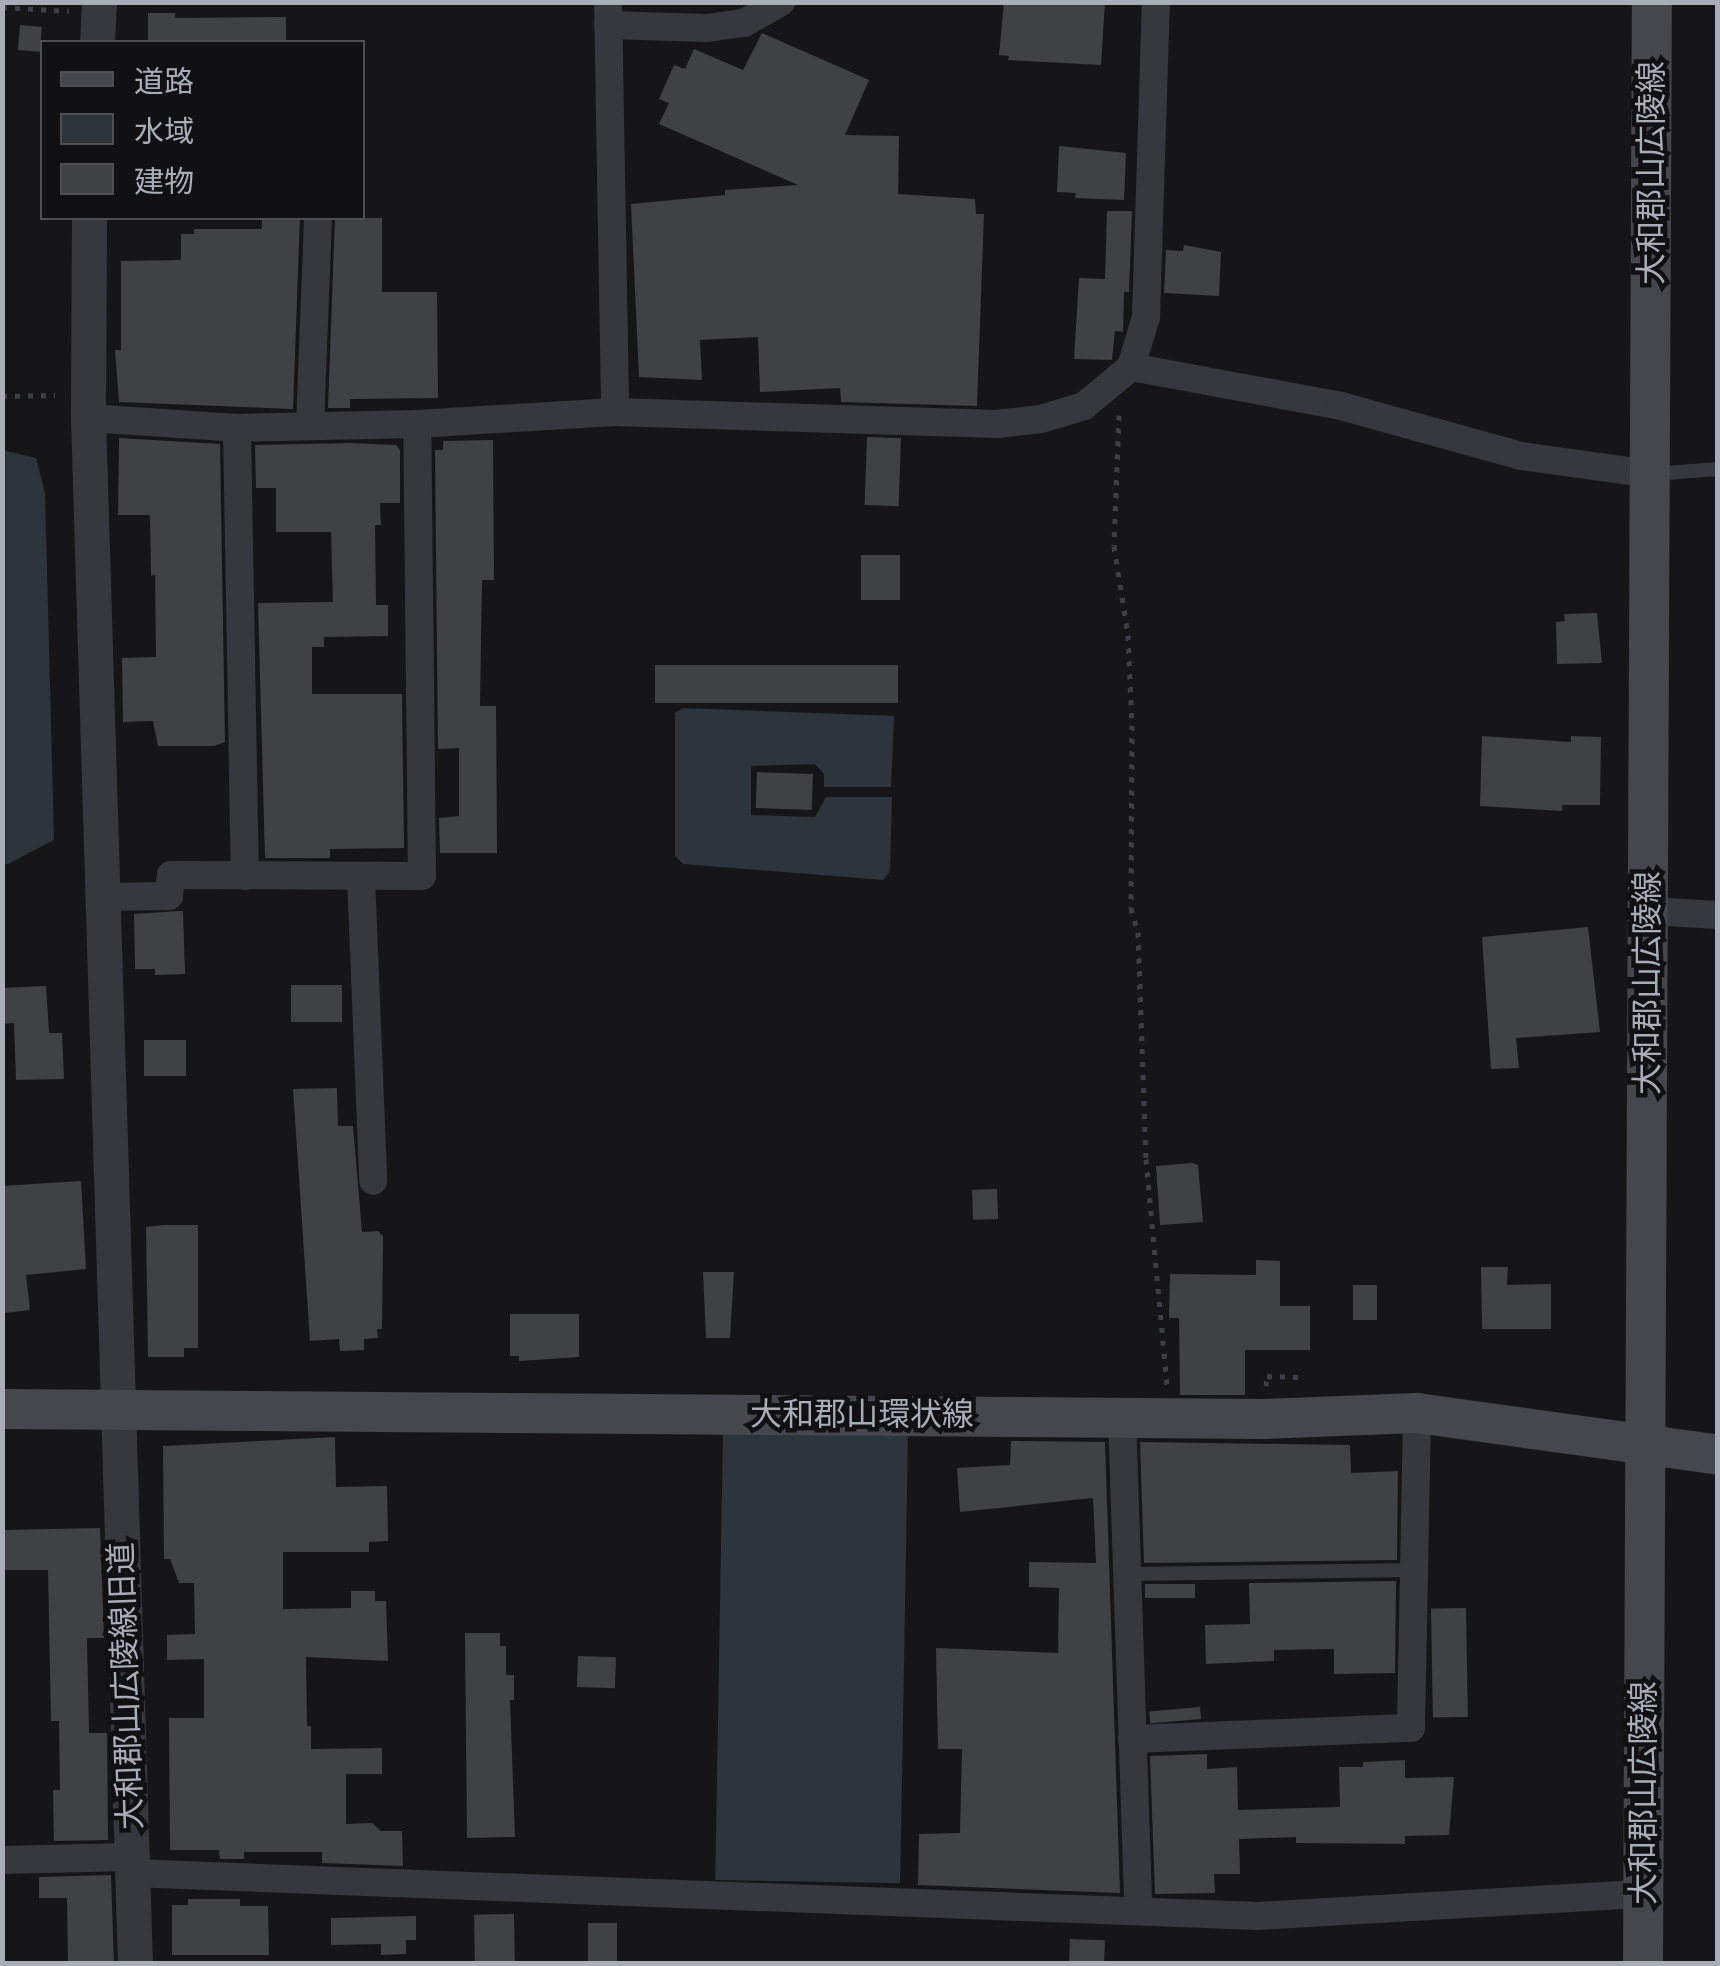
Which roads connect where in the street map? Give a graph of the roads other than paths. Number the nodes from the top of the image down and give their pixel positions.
1 (781, 2) edge
2 (1156, 2) edge
3 (1652, 2) edge
4 (608, 14) edge
5 (88, 220) edge
6 (318, 220) edge
7 (1126, 372) junction
8 (88, 406) junction
9 (616, 412) junction
10 (417, 424) junction
11 (310, 426) junction
12 (236, 428) junction
13 (1718, 469) edge
14 (1651, 474) junction
15 (246, 876) junction
16 (361, 876) junction
17 (104, 897) junction
18 (1649, 911) junction
19 (1718, 914) edge
20 (373, 1181) dead end
21 (119, 1408) junction
22 (2, 1409) edge
23 (1417, 1413) junction
24 (1122, 1417) junction
25 (1645, 1444) junction
26 (1718, 1456) edge
27 (1414, 1570) junction
28 (1127, 1574) junction
29 (1132, 1738) junction
30 (2, 1860) edge
31 (132, 1865) junction
32 (1644, 1894) junction
33 (1138, 1910) junction
34 (135, 1964) edge
35 (1643, 1964) edge

1 - 4 street
2 - 7 street
3 - 14 main road, 大和郡山広陵線
4 - 9 street
5 - 8 street, 大和郡山広陵線旧道
6 - 11 street
7 - 9 street
7 - 14 street
8 - 12 street
8 - 17 street, 大和郡山広陵線旧道
9 - 10 street
10 - 11 street
10 - 16 street
11 - 12 street
12 - 15 street
13 - 14 lane
14 - 18 main road, 大和郡山広陵線
15 - 16 street
15 - 17 street
16 - 20 street
17 - 21 street, 大和郡山広陵線旧道
18 - 19 street
18 - 25 main road, 大和郡山広陵線
21 - 22 main road, 大和郡山環状線
21 - 24 main road, 大和郡山環状線
21 - 31 street, 大和郡山広陵線旧道
23 - 24 main road, 大和郡山環状線
23 - 25 main road, 大和郡山環状線
23 - 27 street
24 - 28 street
25 - 26 main road, 大和郡山環状線
25 - 32 main road, 大和郡山広陵線
27 - 28 lane
27 - 29 street
28 - 29 street
29 - 33 street
30 - 31 street
31 - 33 street
31 - 34 street, 大和郡山広陵線旧道
32 - 33 street
32 - 35 main road, 大和郡山広陵線

